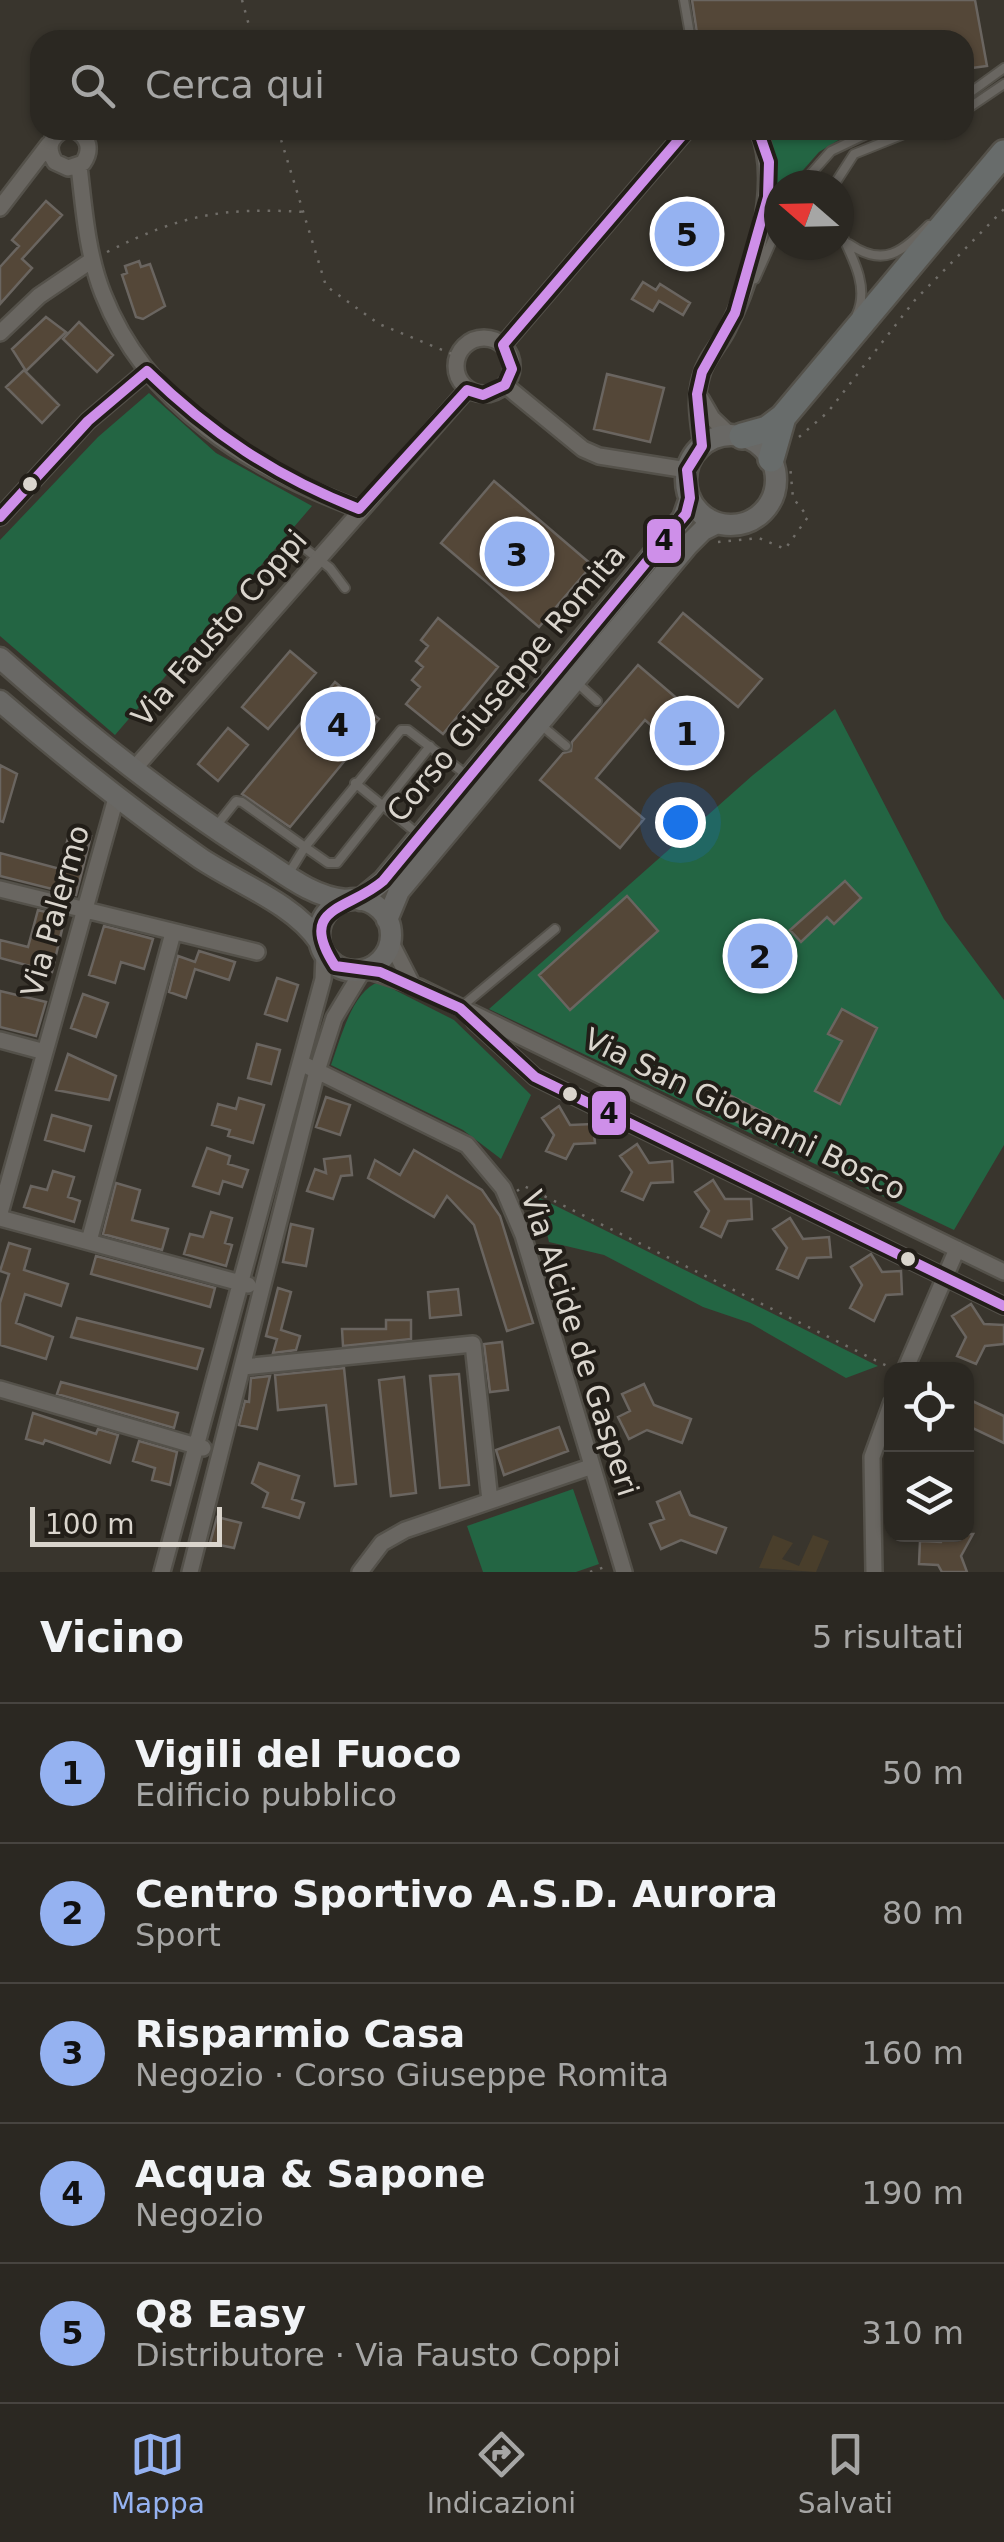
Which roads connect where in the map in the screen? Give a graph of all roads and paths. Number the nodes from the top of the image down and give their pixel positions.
1 (242, 0) edge
2 (684, 0) edge
3 (251, 30) edge
4 (689, 30) edge
5 (1004, 68) edge
6 (1004, 84) edge
7 (974, 90) edge
8 (974, 104) edge
9 (53, 140) edge
10 (55, 140) edge
11 (86, 140) edge
12 (281, 140) edge
13 (678, 140) edge
14 (761, 140) edge
15 (854, 140) edge
16 (889, 140) edge
17 (996, 162) edge
18 (79, 166) junction
19 (61, 167) junction
20 (814, 170) edge
21 (844, 170) edge
22 (26, 176) junction
23 (0, 208) edge
24 (1004, 208) edge
25 (304, 212) junction
26 (854, 247) edge
27 (764, 255) edge
28 (92, 260) junction
29 (853, 260) edge
30 (735, 313) junction
31 (0, 333) edge
32 (503, 345) junction
33 (457, 356) junction
34 (147, 371) junction
35 (505, 385) junction
36 (698, 388) junction
37 (467, 390) junction
38 (801, 394) junction
39 (788, 429) junction
40 (736, 435) junction
41 (702, 446) junction
42 (780, 458) junction
43 (687, 470) junction
44 (690, 498) junction
45 (360, 509) junction
46 (0, 517) edge
47 (717, 523) junction
48 (711, 544) dead end
49 (303, 547) dead end
50 (316, 558) junction
51 (345, 588) dead end
52 (0, 658) edge
53 (566, 673) junction
54 (0, 700) edge
55 (598, 701) dead end
56 (538, 722) junction
57 (430, 746) junction
58 (566, 746) dead end
59 (133, 770) junction
60 (468, 776) junction
61 (355, 784) junction
62 (116, 798) junction
63 (382, 805) junction
64 (215, 828) junction
65 (419, 835) junction
66 (305, 848) junction
67 (288, 876) junction
68 (0, 889) edge
69 (353, 900) junction
70 (84, 910) junction
71 (555, 929) dead end
72 (389, 930) junction
73 (174, 933) junction
74 (322, 947) junction
75 (257, 952) dead end
76 (365, 970) junction
77 (418, 987) junction
78 (460, 1008) junction
79 (0, 1040) edge
80 (45, 1052) junction
81 (300, 1063) junction
82 (318, 1071) junction
83 (508, 1197) junction
84 (0, 1216) edge
85 (89, 1241) junction
86 (958, 1250) junction
87 (1004, 1272) edge
88 (944, 1278) junction
89 (241, 1282) junction
90 (262, 1288) junction
91 (1004, 1306) edge
92 (908, 1362) edge
93 (884, 1366) edge
94 (243, 1368) junction
95 (0, 1389) edge
96 (884, 1424) edge
97 (197, 1446) junction
98 (221, 1453) junction
99 (590, 1467) junction
100 (490, 1501) junction
101 (623, 1566) edge
102 (162, 1572) edge
103 (190, 1572) edge
104 (360, 1572) edge
105 (590, 1572) edge
106 (874, 1572) edge

1 - 3 path
2 - 4 lane
5 - 7 lane
6 - 8 lane
9 - 22 street
10 - 19 street
11 - 18 street
12 - 25 path
13 - 32 street
14 - 30 street
15 - 20 lane
16 - 21 lane
17 - 26 lane
17 - 38 highway
18 - 19 street
18 - 28 street
19 - 22 street
22 - 23 street
24 - 39 path
25 - 28 path
25 - 33 path
27 - 30 lane
28 - 31 street
28 - 34 street
29 - 38 lane
30 - 36 street
32 - 33 street
32 - 35 street
33 - 37 street
34 - 45 street
34 - 46 street
35 - 37 street
35 - 43 street
36 - 40 street
36 - 41 street
37 - 45 street, Via Fausto Coppi
38 - 39 highway
39 - 40 highway
39 - 42 highway
40 - 41 main road
40 - 42 main road
41 - 43 main road
42 - 47 main road
42 - 48 path
43 - 44 main road
44 - 47 main road
44 - 53 main road, Corso Giuseppe Romita
45 - 50 street, Via Fausto Coppi
47 - 53 main road, Corso Giuseppe Romita
49 - 50 lane
50 - 51 lane
50 - 59 street, Via Fausto Coppi
52 - 59 main road
53 - 55 lane
53 - 56 main road, Corso Giuseppe Romita
53 - 60 main road, Corso Giuseppe Romita
54 - 62 main road
56 - 58 lane
56 - 72 main road, Corso Giuseppe Romita
57 - 60 lane
57 - 61 lane
57 - 63 lane
59 - 62 main road
59 - 64 main road
60 - 65 main road, Corso Giuseppe Romita
61 - 63 lane
61 - 66 lane
62 - 70 street, Via Palermo
62 - 74 main road
63 - 65 lane
63 - 66 lane
64 - 66 lane
64 - 67 main road
65 - 69 main road, Corso Giuseppe Romita
66 - 67 lane
67 - 69 main road
68 - 70 street
69 - 72 main road
69 - 74 main road
70 - 73 street
70 - 80 street, Via Palermo
71 - 78 lane
72 - 76 main road
72 - 77 street
73 - 75 street
73 - 85 street
74 - 76 main road
74 - 81 street
76 - 77 street, Via San Giovanni Bosco
76 - 82 street
77 - 78 street, Via San Giovanni Bosco
78 - 86 street, Via San Giovanni Bosco
78 - 88 street, Via San Giovanni Bosco
79 - 80 street
80 - 84 street, Via Palermo
81 - 82 street, Via Alcide de Gasperi
81 - 89 street
82 - 83 street, Via Alcide de Gasperi
82 - 90 street
83 - 93 path
83 - 99 street, Via Alcide de Gasperi
84 - 85 street
85 - 89 street
86 - 87 street, Via San Giovanni Bosco
86 - 88 street
88 - 91 street, Via San Giovanni Bosco
88 - 92 street
89 - 90 street
89 - 97 street
90 - 94 street
94 - 98 street
94 - 100 street
95 - 97 street
96 - 106 street
97 - 98 street
97 - 102 street
98 - 103 street
99 - 100 street
99 - 101 street, Via Alcide de Gasperi
100 - 104 street
101 - 105 path

